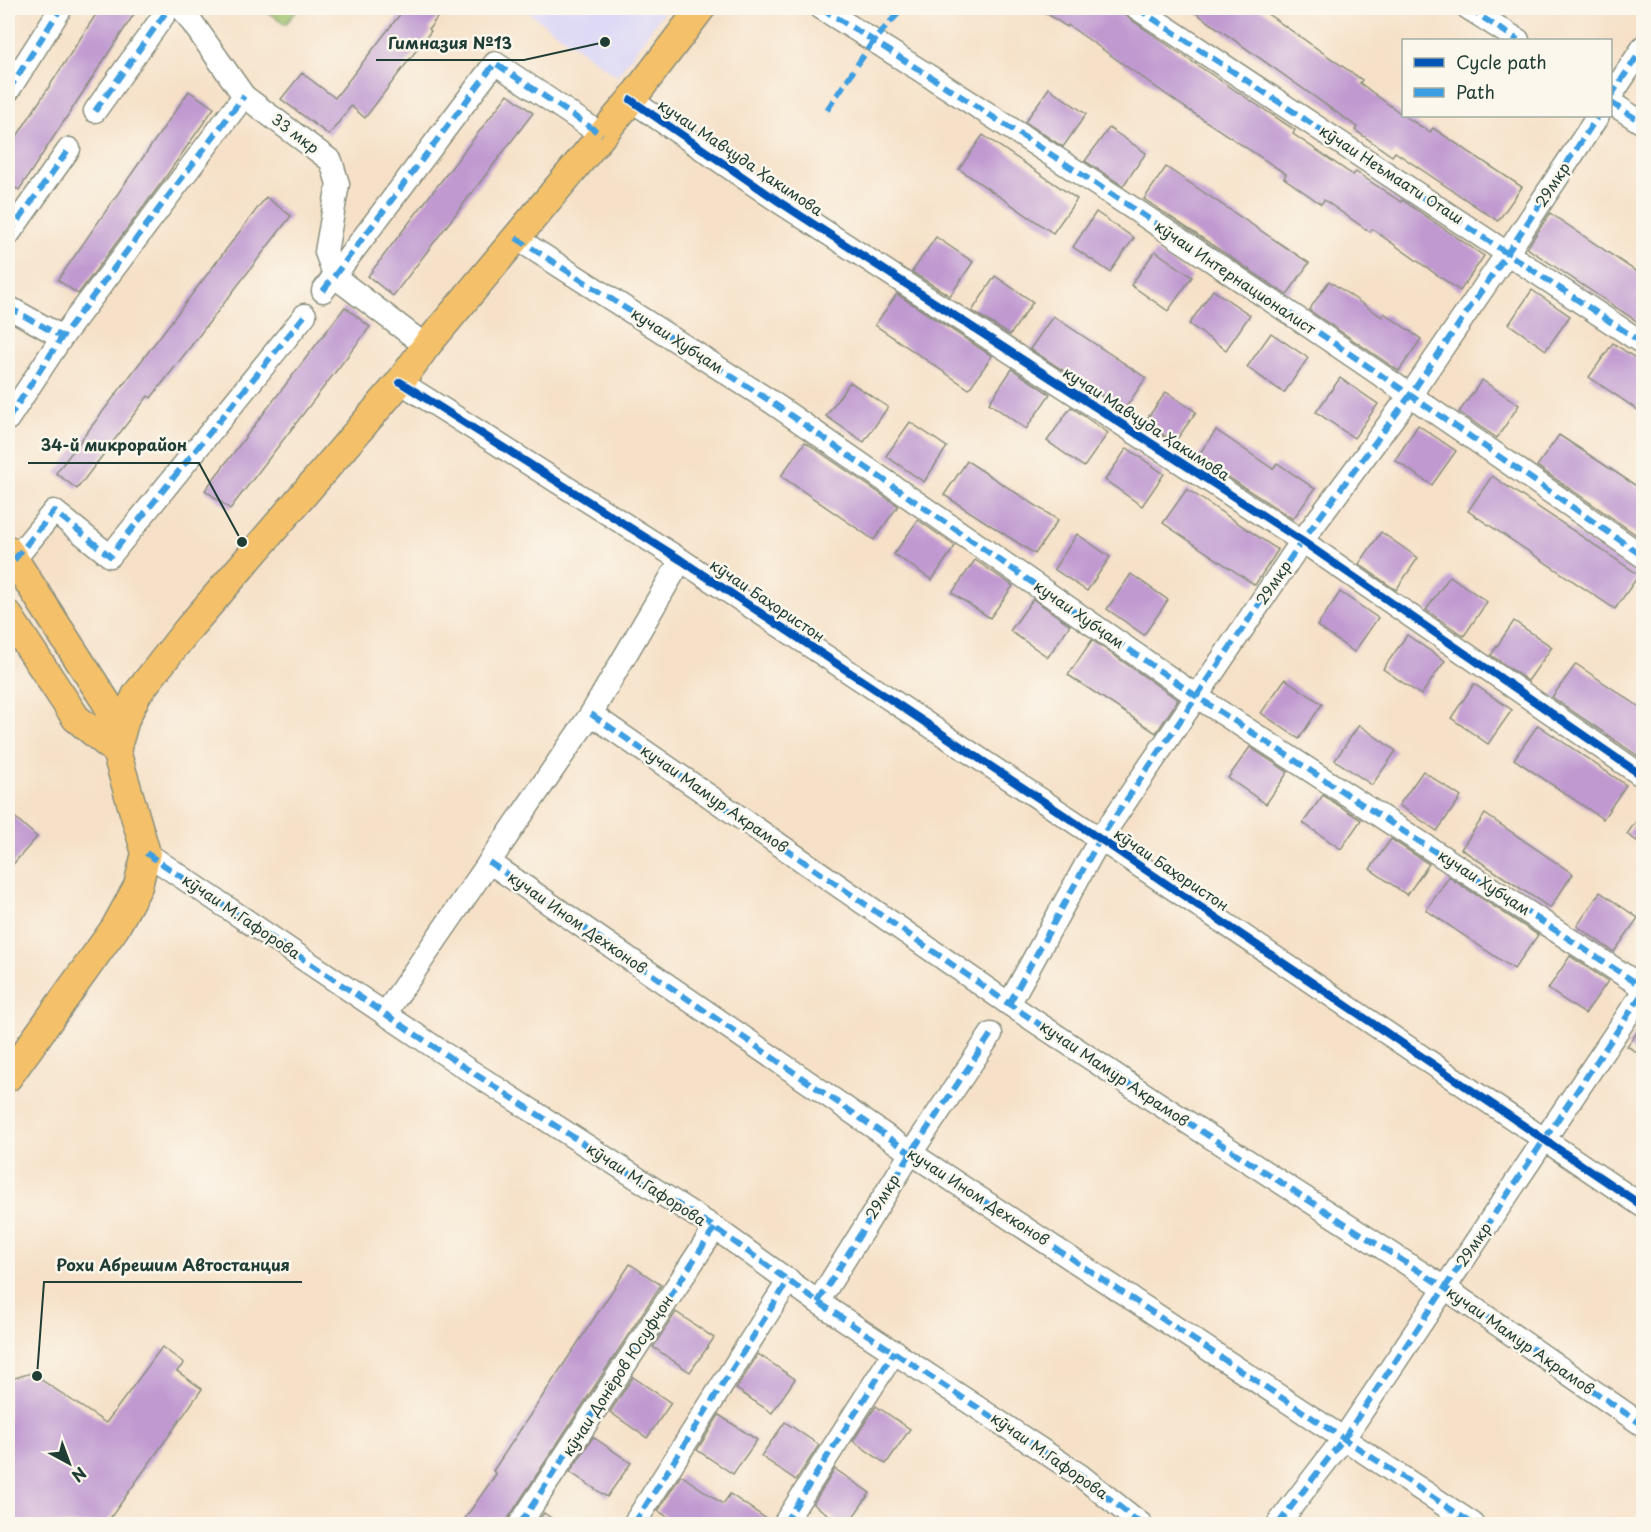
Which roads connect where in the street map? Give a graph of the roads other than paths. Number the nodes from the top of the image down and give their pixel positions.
1 (62, 8) edge
2 (169, 8) edge
3 (182, 8) edge
4 (701, 8) edge
5 (821, 8) edge
6 (1137, 8) edge
7 (1468, 8) edge
8 (1516, 39) edge
9 (1644, 46) edge
10 (8, 91) edge
11 (1612, 95) edge
12 (244, 96) junction
13 (631, 100) junction
14 (1612, 103) edge
15 (95, 111) dead end
16 (1597, 117) edge
17 (1644, 124) edge
18 (602, 135) junction
19 (69, 149) dead end
20 (8, 235) edge
21 (516, 238) junction
22 (1509, 252) junction
23 (329, 284) junction
24 (8, 307) edge
25 (305, 315) dead end
26 (62, 337) junction
27 (1644, 344) edge
28 (426, 346) junction
29 (400, 382) junction
30 (1410, 394) junction
31 (8, 419) edge
32 (1302, 542) junction
33 (11, 555) edge
34 (1644, 557) edge
35 (681, 560) junction
36 (8, 615) edge
37 (58, 627) junction
38 (28, 645) junction
39 (95, 684) junction
40 (137, 694) junction
41 (1196, 696) junction
42 (591, 714) junction
43 (116, 750) junction
44 (1644, 777) edge
45 (1100, 839) junction
46 (146, 854) junction
47 (489, 862) junction
48 (1644, 990) edge
49 (1010, 1004) junction
50 (385, 1014) junction
51 (991, 1034) dead end
52 (8, 1077) edge
53 (1544, 1139) junction
54 (911, 1153) junction
55 (1644, 1207) edge
56 (715, 1228) junction
57 (789, 1280) junction
58 (1445, 1288) junction
59 (818, 1302) junction
60 (895, 1351) junction
61 (1644, 1426) edge
62 (1344, 1438) junction
63 (520, 1524) edge
64 (634, 1524) edge
65 (784, 1524) edge
66 (1141, 1524) edge
67 (1278, 1524) edge
68 (1473, 1524) edge

1 - 10 street
2 - 15 street
3 - 12 street, 33 мкр
4 - 13 main road
5 - 30 street, кӯчаи Интернационалист
6 - 22 street, кӯчаи Неъмаати Оташ
7 - 8 street
9 - 11 street
12 - 23 street, 33 мкр
12 - 26 street
13 - 18 main road
13 - 32 street, кучаи Мавҷуда Ҳакимова
14 - 17 street
16 - 22 street, 29мкр
18 - 21 main road
18 - 23 street
19 - 20 street
21 - 28 main road
21 - 41 street, кучаи Хубҷам
22 - 27 street, кӯчаи Неъмаати Оташ
22 - 30 street, 29мкр
23 - 28 street
24 - 26 street
25 - 33 street
26 - 31 street
28 - 29 main road
29 - 35 street, кӯчаи Баҳористон
29 - 40 main road
30 - 32 street, 29мкр
30 - 34 street, кӯчаи Интернационалист
32 - 41 street, 29мкр
32 - 44 street, кучаи Мавҷуда Ҳакимова
33 - 37 main road
35 - 42 street
35 - 45 street, кӯчаи Баҳористон
36 - 38 main road
37 - 38 main road
37 - 39 main road
38 - 43 main road
39 - 40 main road
39 - 43 main road
40 - 43 main road
41 - 45 street, 29мкр
41 - 48 street, кучаи Хубҷам
42 - 47 street
42 - 49 street, кучаи Мамур Акрамов
43 - 46 main road
45 - 49 street, 29мкр
45 - 53 street, кӯчаи Баҳористон
46 - 50 street, кӯчаи М.Гафорова
46 - 52 main road
47 - 50 street
47 - 54 street, кучаи Ином Дехконов
48 - 53 street, 29мкр
49 - 58 street, кучаи Мамур Акрамов
50 - 56 street, кӯчаи М.Гафорова
51 - 54 street, 29мкр
53 - 55 street, кӯчаи Баҳористон
53 - 58 street, 29мкр
54 - 59 street, 29мкр
54 - 62 street, кучаи Ином Дехконов
56 - 57 street, кӯчаи М.Гафорова
56 - 63 street, кӯчаи Донёров Юсуфҷон
57 - 59 street, кӯчаи М.Гафорова
57 - 64 street
58 - 61 street, кучаи Мамур Акрамов
58 - 62 street, 29мкр
59 - 60 street, кӯчаи М.Гафорова
60 - 65 street
60 - 66 street, кӯчаи М.Гафорова
62 - 67 street, 29мкр
62 - 68 street, кучаи Ином Дехконов

